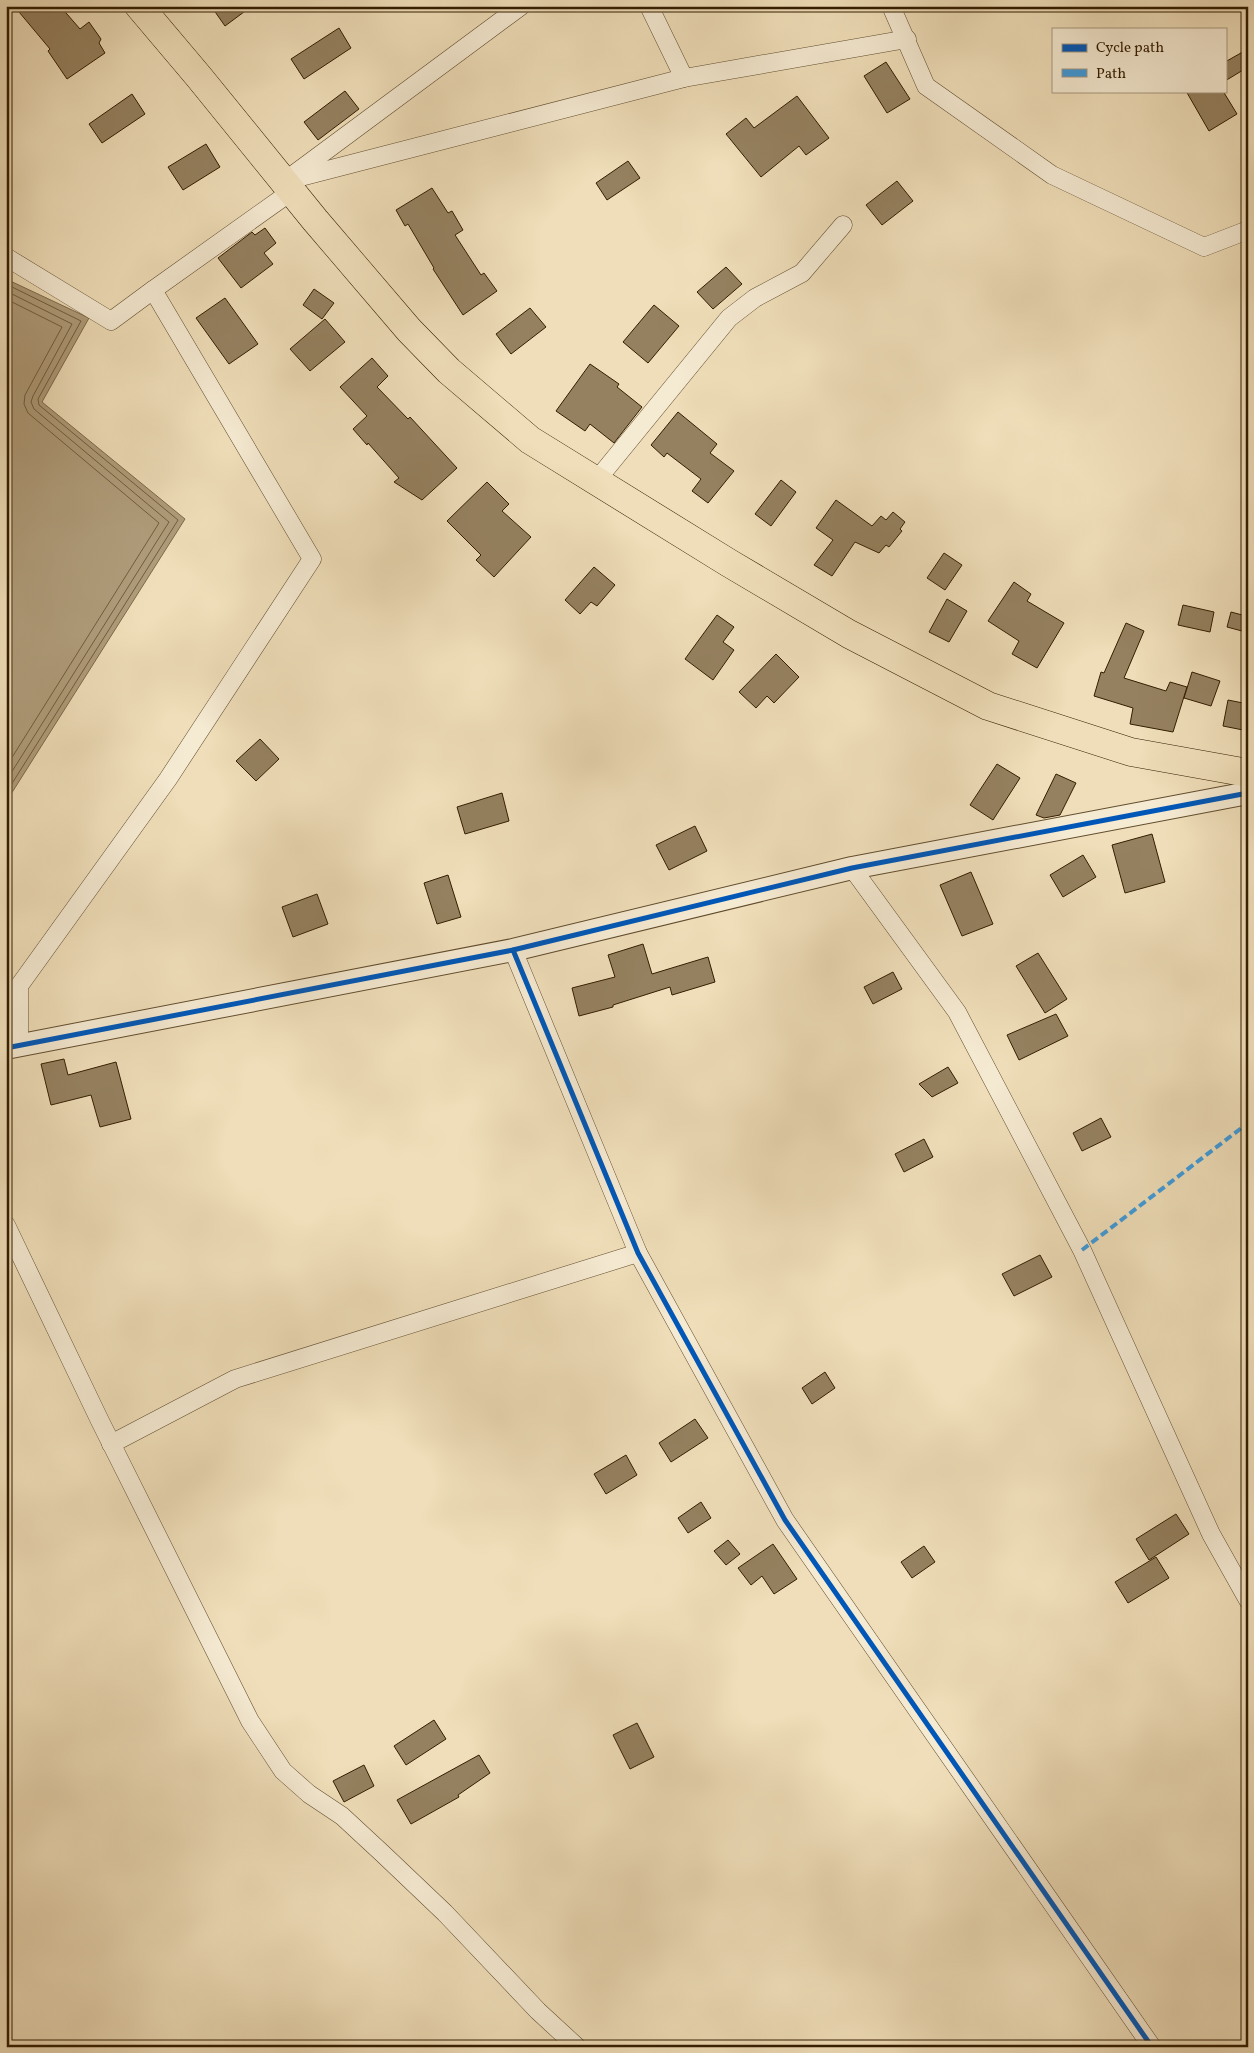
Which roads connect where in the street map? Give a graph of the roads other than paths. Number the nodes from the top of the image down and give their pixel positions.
1 (139, 6) edge
2 (521, 6) edge
3 (649, 6) edge
4 (891, 6) edge
5 (907, 39) junction
6 (684, 78) junction
7 (288, 186) junction
8 (843, 225) dead end
9 (1248, 230) edge
10 (6, 257) edge
11 (153, 290) junction
12 (596, 481) junction
13 (1248, 773) edge
14 (1248, 793) edge
15 (852, 868) junction
16 (513, 950) junction
17 (13, 1046) edge
18 (6, 1225) edge
19 (638, 1253) junction
20 (111, 1444) junction
21 (1248, 1600) edge
22 (577, 2047) edge
23 (1152, 2047) edge

1 - 7 main road
2 - 7 street
3 - 6 street
4 - 5 street
5 - 6 street
5 - 9 street
6 - 7 street
7 - 11 street
7 - 12 main road
8 - 12 street
10 - 11 street
11 - 17 street
12 - 13 main road
14 - 15 street
15 - 16 street
15 - 21 street
16 - 17 street
16 - 19 street
18 - 20 street
19 - 20 street
19 - 23 street
20 - 22 street

